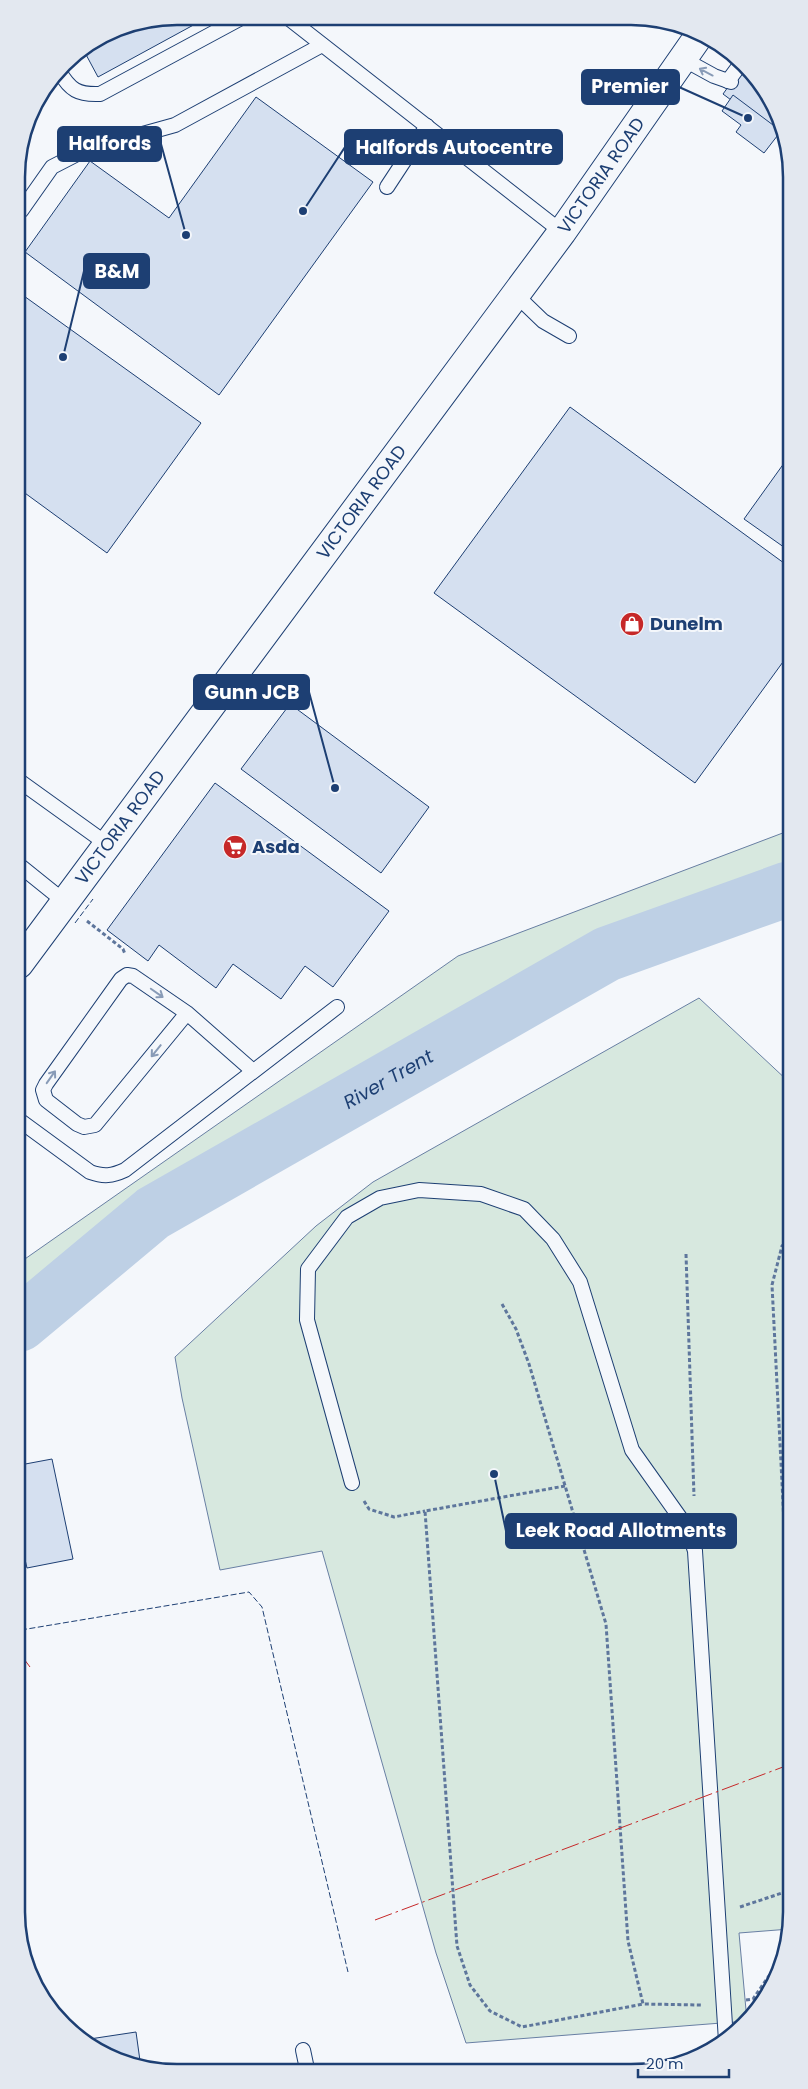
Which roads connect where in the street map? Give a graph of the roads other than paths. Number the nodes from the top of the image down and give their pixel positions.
1 (229, 25) edge
2 (296, 25) edge
3 (696, 40) edge
4 (322, 45) junction
5 (682, 59) junction
6 (738, 70) edge
7 (63, 77) edge
8 (427, 126) junction
9 (387, 187) dead end
10 (25, 205) edge
11 (562, 232) junction
12 (515, 294) junction
13 (570, 336) dead end
14 (25, 785) edge
15 (107, 844) junction
16 (25, 871) edge
17 (74, 910) junction
18 (25, 958) edge
19 (337, 1007) dead end
20 (186, 1013) junction
21 (253, 1071) junction
22 (25, 1124) edge
23 (352, 1483) road end
24 (725, 2030) edge
25 (304, 2050) dead end
26 (306, 2064) edge

1 - 7 lane
2 - 4 lane
3 - 5 main road, VICTORIA ROAD
4 - 8 lane
4 - 10 lane
6 -> 5 lane
5 - 11 main road, VICTORIA ROAD
8 - 9 lane
8 - 11 lane
11 - 12 main road, VICTORIA ROAD
12 - 13 lane
12 - 15 main road, VICTORIA ROAD
14 - 15 lane
15 - 17 main road, VICTORIA ROAD
16 - 17 lane
17 - 18 main road, VICTORIA ROAD
19 - 21 lane
20 -> 20 lane
20 - 21 lane
21 - 22 lane
23 - 24 lane
25 - 26 lane

